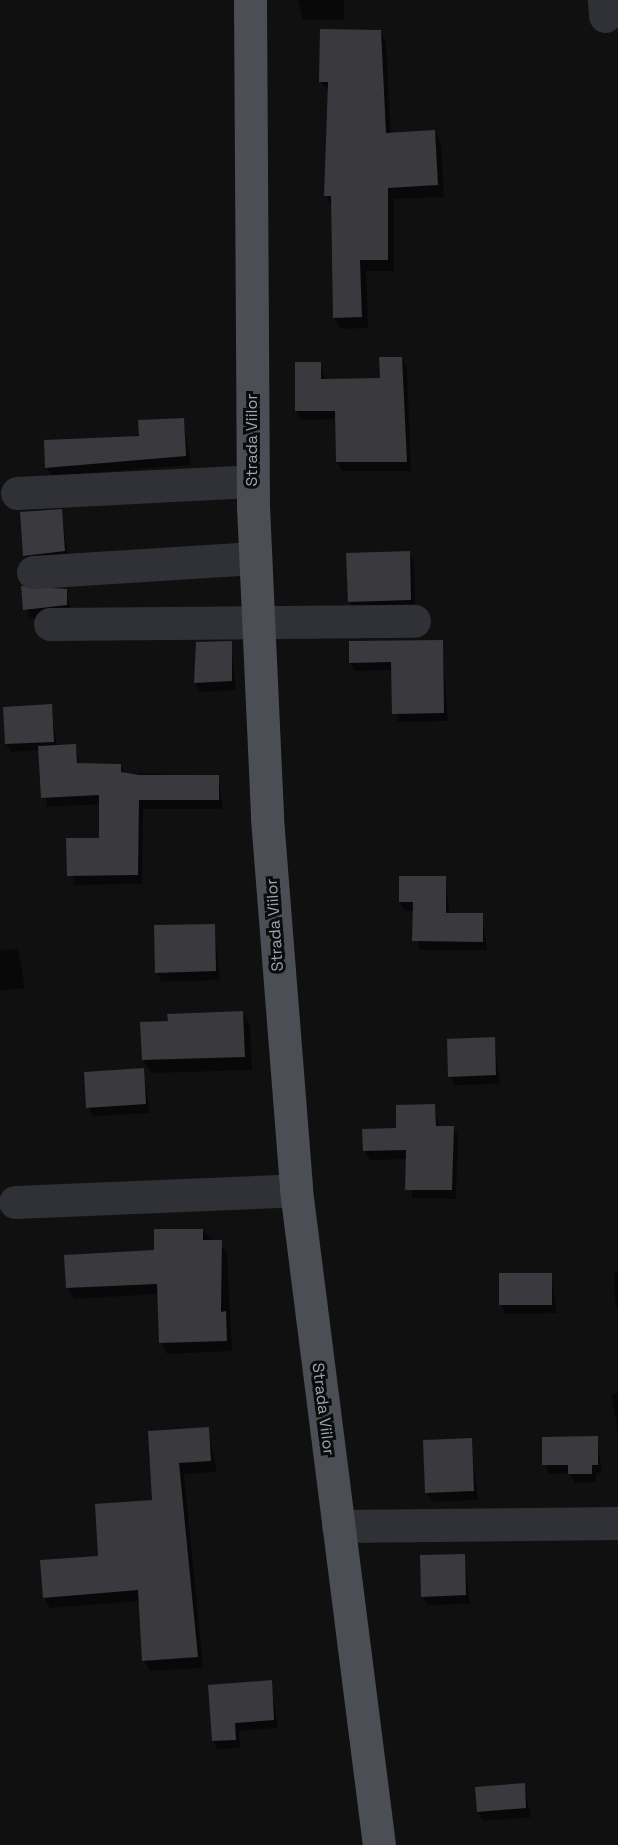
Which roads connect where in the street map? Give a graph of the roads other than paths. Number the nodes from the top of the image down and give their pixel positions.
1 (249, 0) edge
2 (252, 481) junction
3 (17, 493) dead end
4 (255, 558) junction
5 (33, 572) dead end
6 (257, 621) junction
7 (414, 621) dead end
8 (50, 624) dead end
9 (296, 1190) junction
10 (15, 1202) dead end
11 (618, 1523) edge
12 (338, 1526) junction
13 (379, 1845) edge

1 - 2 main road, Strada Viilor
2 - 3 street
2 - 4 main road, Strada Viilor
4 - 5 street
4 - 6 main road, Strada Viilor
6 - 7 street
6 - 8 street
6 - 9 main road, Strada Viilor
9 - 10 street
9 - 12 main road, Strada Viilor
11 - 12 street
12 - 13 main road, Strada Viilor

